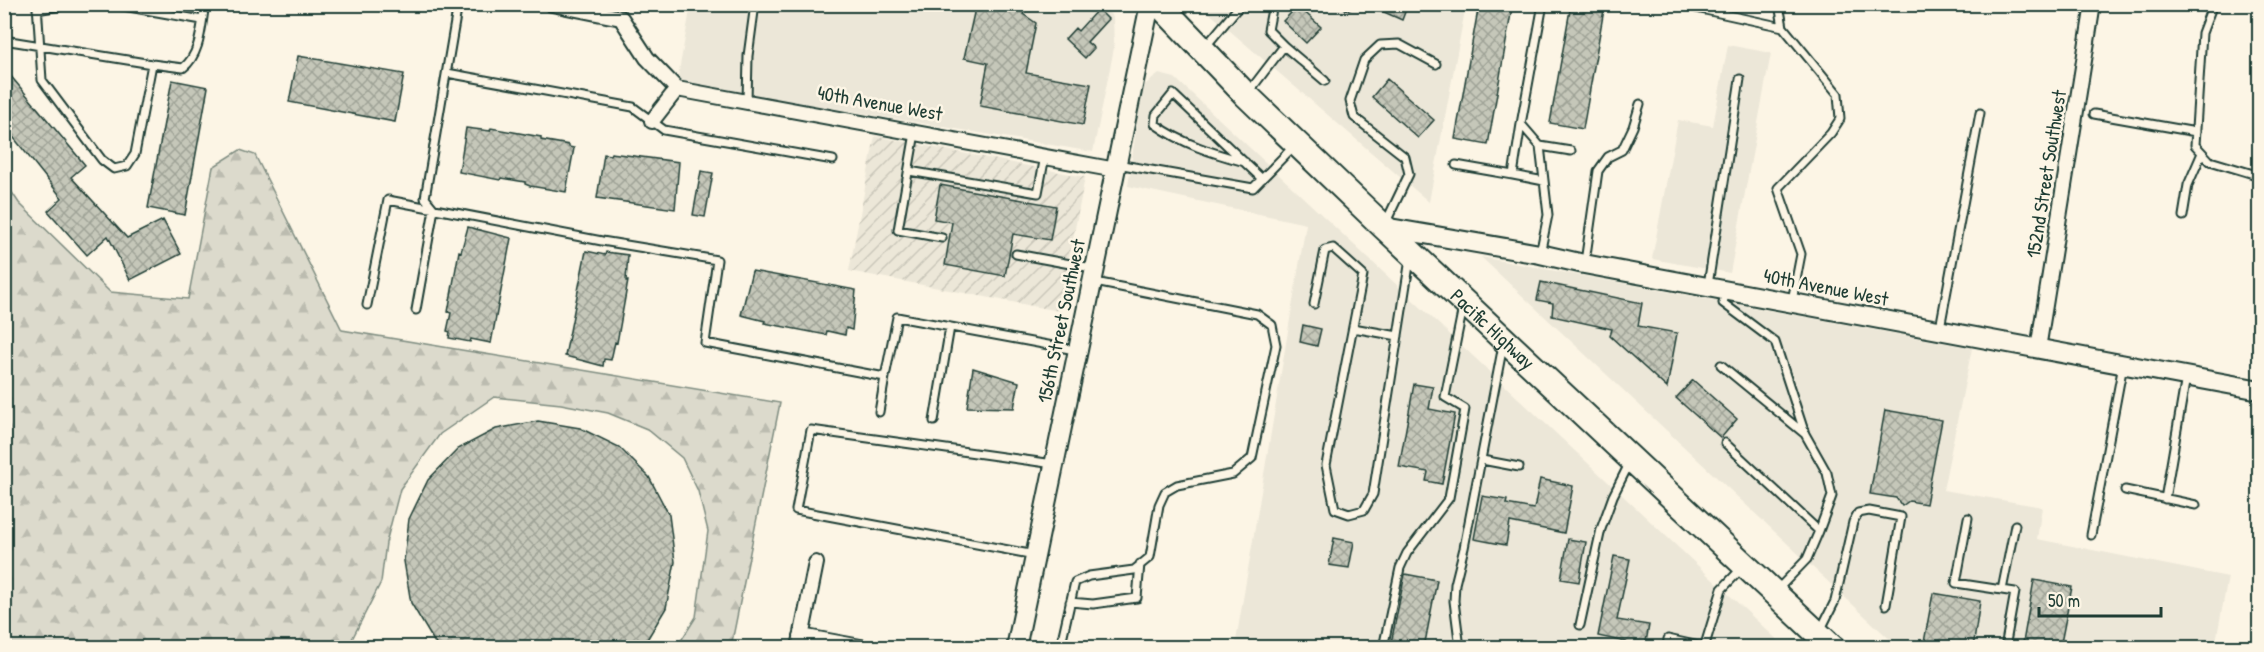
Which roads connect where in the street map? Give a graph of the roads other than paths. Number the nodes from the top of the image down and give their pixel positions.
1 (71, 4) edge
2 (112, 4) edge
3 (205, 4) edge
4 (458, 4) edge
5 (754, 4) edge
6 (1150, 4) edge
7 (1159, 4) edge
8 (1241, 4) edge
9 (1274, 4) edge
10 (1543, 4) edge
11 (1689, 4) edge
12 (1779, 4) edge
13 (2093, 4) edge
14 (2212, 4) edge
15 (557, 5) edge
16 (37, 7) edge
17 (622, 11) edge
18 (202, 20) junction
19 (1782, 27) junction
20 (4, 40) edge
21 (40, 45) junction
22 (1284, 46) junction
23 (1203, 50) junction
24 (152, 64) junction
25 (1436, 64) dead end
26 (447, 73) junction
27 (1740, 80) dead end
28 (1325, 81) dead end
29 (677, 89) junction
30 (1246, 95) junction
31 (747, 102) junction
32 (1640, 104) dead end
33 (1980, 113) dead end
34 (2094, 114) dead end
35 (652, 121) junction
36 (1521, 124) junction
37 (2196, 132) junction
38 (915, 133) junction
39 (1296, 143) junction
40 (1540, 146) junction
41 (1571, 151) dead end
42 (2202, 153) junction
43 (1045, 156) junction
44 (833, 160) dead end
45 (1245, 162) junction
46 (1456, 165) dead end
47 (1116, 167) junction
48 (909, 171) junction
49 (1513, 175) junction
50 (2259, 176) edge
51 (1262, 179) junction
52 (1544, 181) junction
53 (434, 209) junction
54 (2183, 216) dead end
55 (1384, 227) junction
56 (942, 238) dead end
57 (1411, 252) junction
58 (1016, 254) dead end
59 (1540, 254) junction
60 (1584, 264) junction
61 (1094, 275) junction
62 (1717, 289) junction
63 (1464, 302) junction
64 (1791, 303) junction
65 (1314, 304) dead end
66 (367, 305) dead end
67 (416, 310) dead end
68 (951, 327) junction
69 (1353, 328) junction
70 (1939, 331) junction
71 (1398, 336) junction
72 (1504, 340) junction
73 (2038, 349) junction
74 (1078, 351) junction
75 (1721, 365) dead end
76 (2123, 365) junction
77 (885, 377) junction
78 (2186, 377) junction
79 (2259, 390) edge
80 (879, 412) dead end
81 (934, 421) dead end
82 (1805, 434) junction
83 (1725, 443) dead end
84 (1631, 459) junction
85 (1482, 460) junction
86 (1054, 464) junction
87 (1519, 467) dead end
88 (2125, 490) dead end
89 (2164, 499) junction
90 (2196, 505) dead end
91 (1968, 518) dead end
92 (2015, 525) dead end
93 (1820, 531) junction
94 (2091, 535) dead end
95 (1035, 555) junction
96 (816, 563) dead end
97 (1140, 564) junction
98 (1744, 565) junction
99 (2002, 590) junction
100 (1774, 593) junction
101 (1071, 602) junction
102 (1886, 605) dead end
103 (1580, 625) dead end
104 (1825, 641) edge
105 (800, 642) edge
106 (1704, 647) edge
107 (866, 648) edge
108 (1016, 648) edge
109 (1060, 648) edge
110 (1383, 648) edge
111 (1460, 648) edge
112 (1667, 648) edge
113 (2005, 648) edge

1 - 16 lane
2 - 18 lane
3 - 18 lane
4 - 26 lane
5 - 31 lane
6 - 47 street, 156th Street Southwest
7 - 23 highway, Pacific Highway
8 - 23 lane
9 - 22 lane
10 - 36 lane
11 - 19 lane
12 - 19 lane
13 - 73 street, 152nd Street Southwest
14 - 37 lane
15 - 17 street
16 - 21 lane
17 - 29 street
18 - 24 lane
19 - 64 lane
20 - 21 lane
21 - 24 lane
21 - 24 lane
22 - 28 lane
22 - 30 lane
23 - 30 highway, Pacific Highway
25 - 55 lane
26 - 35 lane
26 - 53 lane
27 - 62 lane
29 - 31 street, 40th Avenue West
29 - 35 street
30 - 39 highway, Pacific Highway
31 - 38 street, 40th Avenue West
32 - 60 lane
33 - 70 lane
34 - 37 lane
35 - 44 lane
36 - 40 lane
36 - 49 lane
37 - 42 lane
38 - 43 street, 40th Avenue West
38 - 48 lane
39 - 51 lane
39 - 55 highway, Pacific Highway
40 - 41 lane
40 - 52 lane
42 - 50 lane
42 - 54 lane
43 - 47 street, 40th Avenue West
43 - 48 lane
45 - 45 lane
45 - 51 lane
46 - 49 lane
47 - 51 lane
47 - 61 street, 156th Street Southwest
48 - 56 lane
49 - 52 lane
52 - 59 lane
53 - 66 lane
53 - 67 lane
53 - 77 lane
55 - 57 highway, Pacific Highway
55 - 59 street, 40th Avenue West
57 - 63 highway, Pacific Highway
57 - 71 lane
58 - 61 lane
59 - 60 street, 40th Avenue West
60 - 62 street, 40th Avenue West
61 - 74 street, 156th Street Southwest
61 - 97 lane
62 - 64 street, 40th Avenue West
62 - 82 lane
63 - 72 highway, Pacific Highway
63 - 110 lane
64 - 70 street, 40th Avenue West
65 - 69 lane
68 - 74 lane
68 - 77 lane
68 - 81 lane
69 - 71 lane
69 - 71 lane
70 - 73 street, 40th Avenue West
72 - 84 highway, Pacific Highway
72 - 85 lane
73 - 76 street, 40th Avenue West
74 - 86 street, 156th Street Southwest
75 - 82 lane
76 - 78 street, 40th Avenue West
76 - 94 lane
77 - 80 lane
78 - 79 street, 40th Avenue West
78 - 89 lane
82 - 93 lane
83 - 93 lane
84 - 98 highway, Pacific Highway
84 - 103 lane
85 - 87 lane
85 - 111 lane
86 - 95 street, 156th Street Southwest
86 - 95 lane
88 - 89 lane
89 - 90 lane
91 - 99 lane
92 - 99 lane
93 - 100 lane
95 - 108 street, 156th Street Southwest
96 - 105 street
97 - 101 lane
97 - 101 lane
98 - 100 highway, Pacific Highway
98 - 106 lane
99 - 113 lane
100 - 104 highway, Pacific Highway
101 - 109 lane
102 - 104 lane
105 - 107 street
106 - 112 lane

